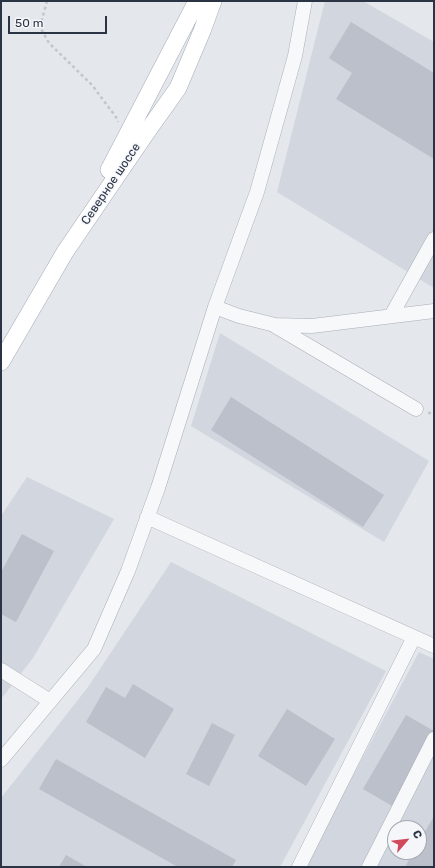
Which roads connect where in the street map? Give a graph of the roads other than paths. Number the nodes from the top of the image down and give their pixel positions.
1 (197, 1) edge
2 (212, 1) edge
3 (305, 1) edge
4 (434, 238) edge
5 (65, 252) junction
6 (215, 307) junction
7 (434, 311) edge
8 (391, 316) junction
9 (275, 326) junction
10 (1, 362) edge
11 (416, 409) dead end
12 (147, 517) junction
13 (414, 637) junction
14 (434, 646) edge
15 (1, 670) edge
16 (50, 701) junction
17 (434, 739) edge
18 (1, 760) edge
19 (299, 867) edge
20 (369, 867) edge

1 - 5 main road
2 - 5 main road, Северное шоссе
3 - 6 lane
4 - 8 lane
5 - 10 main road, Северное шоссе
6 - 9 lane
6 - 12 lane
7 - 8 lane
8 - 9 lane
9 - 11 lane
12 - 13 lane
12 - 16 lane
13 - 14 lane
13 - 19 lane
15 - 16 lane
16 - 18 lane
17 - 20 lane

